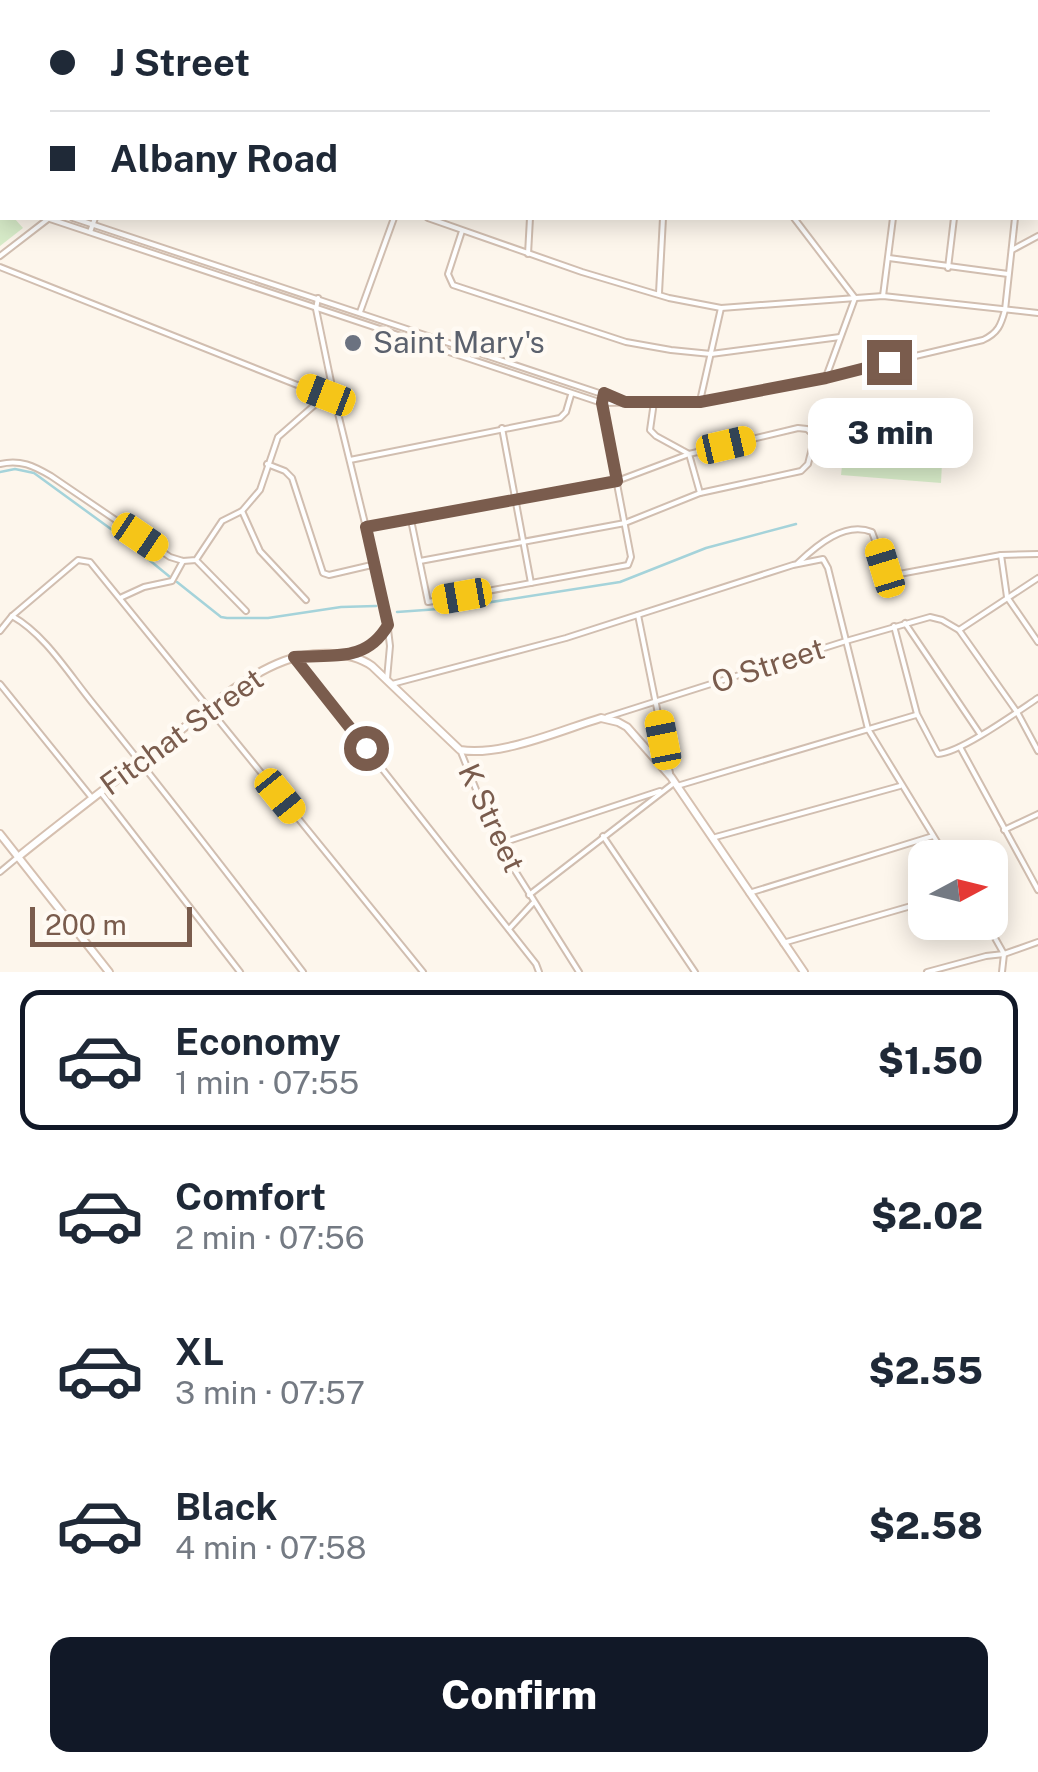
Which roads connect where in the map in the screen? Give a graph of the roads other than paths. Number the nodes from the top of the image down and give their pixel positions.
1 (46, 220) edge
2 (55, 220) edge
3 (393, 220) edge
4 (434, 220) edge
5 (530, 220) edge
6 (663, 220) edge
7 (796, 220) edge
8 (892, 220) edge
9 (954, 220) edge
10 (1015, 220) edge
11 (94, 221) edge
12 (463, 230) junction
13 (90, 232) junction
14 (1038, 236) edge
15 (1012, 250) junction
16 (528, 254) junction
17 (0, 256) edge
18 (889, 258) junction
19 (202, 260) junction
20 (0, 267) edge
21 (948, 268) junction
22 (199, 269) junction
23 (1008, 274) junction
24 (258, 278) junction
25 (256, 288) junction
26 (659, 295) junction
27 (883, 296) junction
28 (318, 298) junction
29 (854, 298) junction
30 (721, 308) junction
31 (316, 309) junction
32 (1005, 310) junction
33 (360, 312) junction
34 (1038, 313) edge
35 (416, 332) junction
36 (840, 337) junction
37 (413, 340) junction
38 (711, 354) junction
39 (532, 369) junction
40 (529, 378) junction
41 (826, 378) junction
42 (604, 393) junction
43 (572, 394) junction
44 (326, 395) junction
45 (335, 400) junction
46 (625, 402) junction
47 (654, 402) junction
48 (700, 402) junction
49 (602, 403) junction
50 (502, 428) junction
51 (690, 454) junction
52 (350, 460) junction
53 (0, 464) edge
54 (268, 464) junction
55 (617, 481) junction
56 (700, 493) junction
57 (514, 500) junction
58 (242, 510) junction
59 (411, 520) junction
60 (625, 524) junction
61 (366, 527) junction
62 (523, 541) junction
63 (1038, 554) edge
64 (1000, 555) junction
65 (196, 560) junction
66 (184, 561) junction
67 (420, 561) junction
68 (376, 564) junction
69 (797, 564) junction
70 (1038, 578) edge
71 (531, 583) junction
72 (1007, 597) junction
73 (120, 598) junction
74 (306, 600) dead end
75 (246, 612) dead end
76 (638, 615) junction
77 (12, 616) junction
78 (905, 623) junction
79 (388, 625) junction
80 (894, 626) junction
81 (1, 628) edge
82 (959, 630) junction
83 (846, 641) junction
84 (1038, 642) edge
85 (351, 655) junction
86 (294, 657) junction
87 (390, 682) junction
88 (0, 684) edge
89 (1038, 698) edge
90 (656, 702) junction
91 (209, 708) junction
92 (1017, 712) junction
93 (917, 714) junction
94 (601, 718) junction
95 (868, 730) junction
96 (980, 734) junction
97 (960, 747) junction
98 (460, 750) junction
99 (1038, 751) edge
100 (141, 761) junction
101 (674, 782) junction
102 (901, 785) junction
103 (665, 790) junction
104 (100, 791) junction
105 (92, 798) junction
106 (1038, 814) edge
107 (1004, 830) junction
108 (0, 834) edge
109 (602, 836) junction
110 (933, 836) junction
111 (712, 838) junction
112 (936, 840) edge
113 (498, 844) junction
114 (18, 857) junction
115 (0, 872) edge
116 (1038, 890) edge
117 (749, 892) junction
118 (529, 895) junction
119 (534, 902) junction
120 (908, 907) edge
121 (510, 929) junction
122 (996, 940) edge
123 (1038, 942) edge
124 (783, 943) junction
125 (1004, 954) junction
126 (963, 963) junction
127 (109, 972) edge
128 (240, 972) edge
129 (303, 972) edge
130 (423, 972) edge
131 (539, 972) edge
132 (579, 972) edge
133 (694, 972) edge
134 (804, 972) edge
135 (927, 972) edge
136 (959, 972) edge
137 (1002, 972) edge

1 - 17 street
2 - 13 street
3 - 33 street
4 - 12 street
5 - 16 street
6 - 26 street
7 - 29 street
8 - 18 street
9 - 21 street
10 - 15 street
11 - 13 street
11 - 19 street
12 - 16 street
12 - 38 street
13 - 22 street
14 - 15 street
15 - 23 street
16 - 26 street
18 - 21 street
18 - 27 street
19 - 22 street
19 - 24 street
20 - 44 street
21 - 23 street
22 - 25 street
23 - 32 street
24 - 25 street
24 - 28 street
25 - 31 street
26 - 30 street
27 - 29 street
27 - 32 street
28 - 31 street
28 - 33 street
29 - 30 street
29 - 36 street
30 - 38 street
31 - 37 street
31 - 45 street
32 - 34 street
32 - 41 street
33 - 35 street
35 - 37 street
35 - 39 street
36 - 38 street
36 - 41 street
37 - 40 street
38 - 48 street
39 - 40 street
39 - 42 street
40 - 43 street
41 - 48 street
42 - 46 street
42 - 49 street
43 - 49 street
43 - 50 street
44 - 45 street
44 - 54 street
45 - 52 street
46 - 47 street
46 - 49 street
47 - 48 street
47 - 51 street
49 - 55 street
50 - 52 street
50 - 57 street
51 - 55 street
51 - 56 street
51 - 56 street
52 - 61 street
53 - 66 street
54 - 58 street
54 - 68 street
55 - 57 street
55 - 60 street
56 - 60 street
57 - 59 street
57 - 62 street
58 - 65 street
58 - 74 street
59 - 61 street
59 - 67 street
60 - 62 street
60 - 71 street
61 - 68 street
62 - 67 street
62 - 71 street
63 - 64 street
64 - 69 street
64 - 72 street
65 - 66 street
65 - 75 street
66 - 73 street
67 - 71 street
68 - 79 street
69 - 76 street
69 - 83 street
70 - 72 street
72 - 82 street
72 - 84 street
73 - 77 street
73 - 91 street
76 - 87 street
76 - 90 street
77 - 81 street
77 - 100 street
78 - 80 street, O Street
78 - 82 street, O Street
78 - 96 street
79 - 85 street
79 - 87 street
80 - 83 street, O Street
80 - 93 street
82 - 92 street
83 - 90 street, O Street
83 - 95 street
85 - 86 street, Fitchat Street
85 - 87 street
86 - 91 street, Fitchat Street
86 - 121 street
87 - 98 street, K Street
88 - 105 street
89 - 92 street
90 - 94 street, O Street
90 - 101 street
91 - 100 street, Fitchat Street
91 - 130 street
92 - 96 street
92 - 99 street
93 - 95 street
93 - 97 street
94 - 98 street, O Street
94 - 101 street
95 - 101 street
95 - 102 street
96 - 97 street
97 - 107 street
98 - 113 street, K Street
100 - 104 street, Fitchat Street
100 - 129 street
101 - 103 street
101 - 111 street
102 - 110 street
102 - 111 street
103 - 109 street
103 - 113 street
104 - 105 street, Fitchat Street
104 - 128 street
105 - 114 street, Fitchat Street
106 - 107 street
107 - 116 street
108 - 114 street
109 - 118 street
109 - 133 street
110 - 112 street
110 - 117 street
111 - 117 street
113 - 118 street, K Street
114 - 115 street
114 - 127 street
117 - 124 street
118 - 119 street, K Street
119 - 121 street
119 - 132 street, K Street
120 - 124 street
121 - 131 street
122 - 125 street
123 - 125 street
124 - 134 street
125 - 126 street
125 - 137 street
126 - 135 street
126 - 136 street

